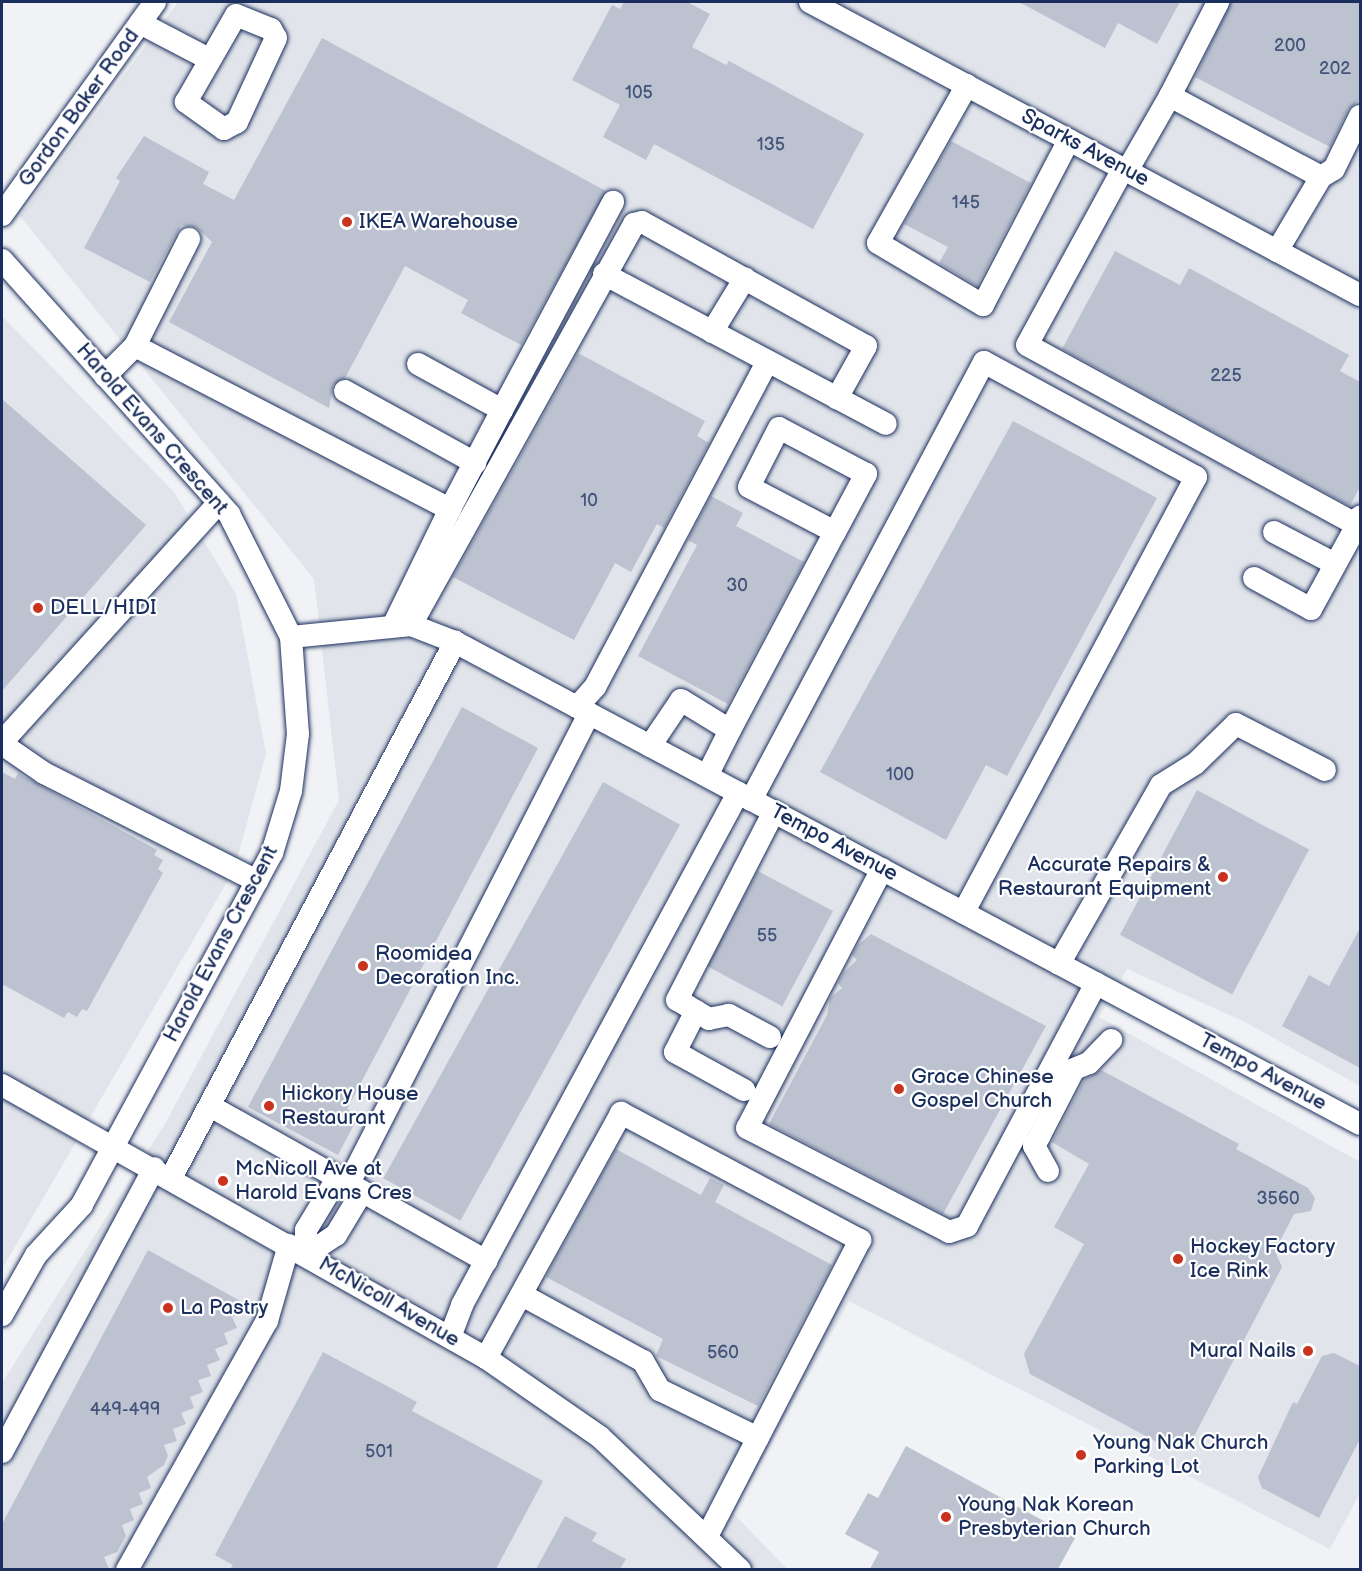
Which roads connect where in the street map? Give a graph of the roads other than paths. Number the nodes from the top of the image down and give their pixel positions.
1 (155, 2) edge
2 (810, 2) edge
3 (1218, 2) edge
4 (140, 22) junction
5 (207, 58) junction
6 (967, 85) junction
7 (1170, 96) junction
8 (1360, 116) edge
9 (1069, 140) junction
10 (1125, 170) junction
11 (1321, 177) junction
12 (613, 202) dead end
13 (2, 215) edge
14 (1288, 233) junction
15 (189, 239) dead end
16 (2, 260) edge
17 (604, 274) junction
18 (745, 278) junction
19 (1360, 295) edge
20 (712, 332) junction
21 (135, 346) junction
22 (767, 362) junction
23 (418, 364) dead end
24 (105, 376) junction
25 (345, 391) dead end
26 (837, 398) junction
27 (502, 410) junction
28 (886, 424) dead end
29 (475, 463) junction
30 (219, 503) junction
31 (450, 509) junction
32 (1359, 521) edge
33 (835, 532) junction
34 (1274, 532) dead end
35 (1335, 564) junction
36 (1254, 578) dead end
37 (402, 626) junction
38 (291, 638) junction
39 (455, 642) junction
40 (583, 710) junction
41 (730, 730) junction
42 (2, 743) edge
43 (650, 746) junction
44 (1325, 770) dead end
45 (707, 776) junction
46 (744, 796) junction
47 (774, 811) junction
48 (882, 869) junction
49 (256, 882) junction
50 (963, 913) junction
51 (1059, 964) junction
52 (1096, 983) junction
53 (696, 1011) junction
54 (770, 1037) dead end
55 (1112, 1040) dead end
56 (2, 1085) edge
57 (744, 1090) dead end
58 (210, 1106) junction
59 (1360, 1124) edge
60 (113, 1144) junction
61 (1048, 1171) dead end
62 (162, 1173) junction
63 (350, 1181) junction
64 (298, 1250) junction
65 (486, 1261) junction
66 (522, 1295) junction
67 (2, 1315) edge
68 (450, 1337) junction
69 (486, 1358) junction
70 (758, 1438) junction
71 (2, 1452) edge
72 (708, 1536) junction
73 (127, 1569) edge
74 (740, 1569) edge

1 - 4 street, Gordon Baker Road
2 - 6 street, Sparks Avenue
3 - 7 street
4 - 5 street
4 - 13 street, Gordon Baker Road
5 - 5 street
6 - 9 street, Sparks Avenue
6 - 9 street
7 - 10 street
7 - 11 street
8 - 11 street
9 - 10 street, Sparks Avenue
10 - 14 street, Sparks Avenue
10 - 32 street
11 - 14 street
12 - 27 street
14 - 19 street, Sparks Avenue
15 - 21 street
16 - 24 street, Harold Evans Crescent
17 - 18 street
17 - 20 street
17 - 37 street
18 - 20 street
18 - 26 street
20 - 22 street
21 - 24 street
21 - 31 street
22 - 26 street
22 - 40 street
23 - 27 street
24 - 30 street, Harold Evans Crescent
25 - 29 street
26 - 28 street
27 - 29 street
29 - 31 street
30 - 38 street, Harold Evans Crescent
30 - 42 street
31 - 37 street
32 - 35 street
33 - 33 street
33 - 41 street
34 - 35 street
35 - 36 street
37 - 38 street, Tempo Avenue
37 - 39 street, Tempo Avenue
38 - 49 street, Harold Evans Crescent
39 - 40 street, Tempo Avenue
39 - 58 street
40 - 43 street, Tempo Avenue
40 - 63 street
41 - 43 street
41 - 45 street
42 - 49 street
43 - 45 street, Tempo Avenue
44 - 51 street
45 - 46 street, Tempo Avenue
46 - 47 street, Tempo Avenue
46 - 50 street
46 - 65 street
47 - 48 street, Tempo Avenue
47 - 53 street
48 - 50 street, Tempo Avenue
48 - 52 street
49 - 60 street, Harold Evans Crescent
50 - 51 street, Tempo Avenue
51 - 52 street, Tempo Avenue
52 - 59 street, Tempo Avenue
53 - 54 street
53 - 57 street
55 - 61 street
56 - 60 street, McNicoll Avenue
58 - 62 street
58 - 63 street
60 - 62 street, McNicoll Avenue
60 - 67 street, Harold Evans Crescent
62 - 64 street, McNicoll Avenue
62 - 71 street
63 - 64 street
63 - 65 street
64 - 68 street, McNicoll Avenue
64 - 73 street
65 - 68 street
66 - 69 street
66 - 70 street
66 - 70 street
68 - 69 street, McNicoll Avenue
69 - 72 street, McNicoll Avenue
70 - 72 street
72 - 74 street, McNicoll Avenue

